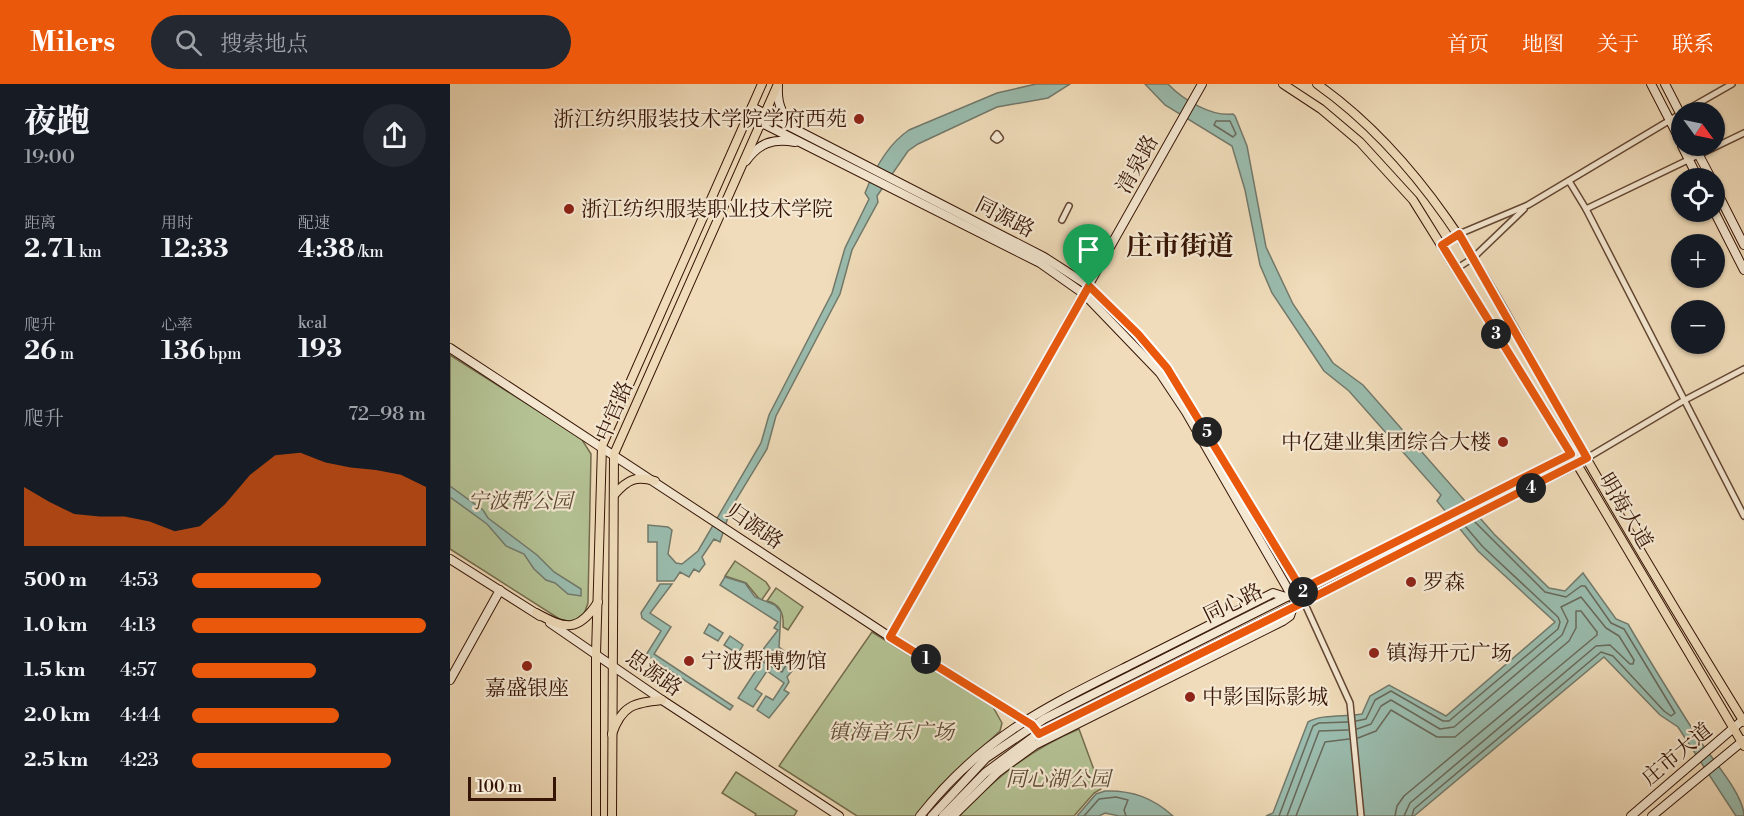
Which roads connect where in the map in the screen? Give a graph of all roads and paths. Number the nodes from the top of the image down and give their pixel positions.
1 (762, 84) edge
2 (778, 84) edge
3 (1202, 84) edge
4 (1283, 84) edge
5 (1317, 84) edge
6 (1651, 84) edge
7 (1665, 84) edge
8 (1732, 84) edge
9 (1675, 102) edge
10 (1702, 102) edge
11 (750, 111) junction
12 (763, 118) junction
13 (1669, 121) junction
14 (1671, 125) edge
15 (1744, 133) edge
16 (803, 139) junction
17 (1725, 142) edge
18 (1687, 156) edge
19 (1697, 156) edge
20 (1689, 160) junction
21 (742, 167) junction
22 (1693, 168) edge
23 (1569, 181) junction
24 (1528, 205) junction
25 (1069, 206) dead end
26 (1725, 208) edge
27 (1586, 209) junction
28 (1062, 220) dead end
29 (1720, 222) edge
30 (1459, 234) junction
31 (1442, 245) junction
32 (1744, 245) edge
33 (1473, 258) junction
34 (1455, 269) junction
35 (1744, 270) edge
36 (1089, 286) junction
37 (1084, 294) junction
38 (450, 348) edge
39 (1744, 369) edge
40 (1683, 400) junction
41 (602, 446) junction
42 (614, 454) junction
43 (1571, 454) junction
44 (1587, 458) junction
45 (1578, 465) junction
46 (655, 481) junction
47 (615, 494) junction
48 (1744, 516) edge
49 (450, 559) edge
50 (1302, 589) junction
51 (500, 590) junction
52 (1288, 596) junction
53 (598, 602) junction
54 (1301, 604) junction
55 (536, 613) junction
56 (890, 637) junction
57 (596, 654) junction
58 (612, 666) junction
59 (450, 680) edge
60 (662, 700) junction
61 (1024, 720) junction
62 (1744, 721) edge
63 (1032, 725) junction
64 (1734, 729) junction
65 (1039, 734) junction
66 (610, 740) junction
67 (1743, 743) edge
68 (596, 816) edge
69 (612, 816) edge
70 (839, 816) edge
71 (920, 816) edge
72 (932, 816) edge
73 (943, 816) edge
74 (953, 816) edge
75 (1361, 816) edge
76 (1632, 816) edge
77 (1652, 816) edge

1 - 11 main road, 中官路
2 - 12 main road, 中官路
2 - 16 street
3 - 36 street, 清泉路
4 - 31 main road, 明海大道
5 - 30 main road, 明海大道
6 - 13 street
7 - 9 street
8 - 10 street
11 - 12 street, 同源路
11 - 41 main road, 中官路
12 - 16 street, 同源路
12 - 21 main road, 中官路
13 - 14 street
13 - 23 street
15 - 17 street
16 - 21 street
16 - 36 street, 同源路
16 - 37 street, 同源路
18 - 20 street
19 - 20 street
20 - 22 street
20 - 27 street
21 - 42 main road, 中官路
23 - 24 street
23 - 27 street
24 - 30 street
24 - 33 street
25 - 28 street
26 - 32 street
27 - 40 street
29 - 35 street
30 - 31 street
30 - 33 main road, 明海大道
31 - 34 main road, 明海大道
33 - 34 street
33 - 44 main road, 明海大道
34 - 43 main road, 明海大道
36 - 37 street, 清泉路
36 - 50 street, 同源路
37 - 52 street, 同源路
37 - 56 street, 清泉路
38 - 41 street, 归源路
39 - 40 street
40 - 44 street
40 - 48 street
41 - 42 street, 归源路
41 - 53 main road, 中官路
42 - 46 street, 归源路
42 - 47 main road, 中官路
43 - 44 street
43 - 45 main road, 明海大道
43 - 50 street, 同心路
44 - 45 street, 同心路
44 - 62 main road, 明海大道
45 - 54 street, 同心路
45 - 64 main road, 明海大道
46 - 47 main road
46 - 56 street, 归源路
47 - 58 main road, 中官路
49 - 51 street, 思源路
50 - 52 street, 同心路
50 - 54 street, 同源路
51 - 55 street, 思源路
51 - 59 street
52 - 54 street, 同源路
52 - 61 street
52 - 63 street, 同心路
53 - 55 main road
53 - 57 main road, 中官路
54 - 65 street, 同心路
54 - 74 street
54 - 75 street
55 - 57 street, 思源路
56 - 61 street, 归源路
57 - 58 street, 思源路
57 - 68 main road, 中官路
58 - 60 street, 思源路
58 - 66 main road, 中官路
60 - 66 main road
60 - 70 street, 思源路
61 - 63 street, 归源路
61 - 71 street
62 - 64 street, 庄市大道
63 - 65 street, 归源路
63 - 72 street, 同心路
64 - 67 main road, 明海大道
64 - 76 street, 庄市大道
65 - 73 street, 同心路
66 - 69 main road, 中官路
67 - 77 street, 庄市大道

